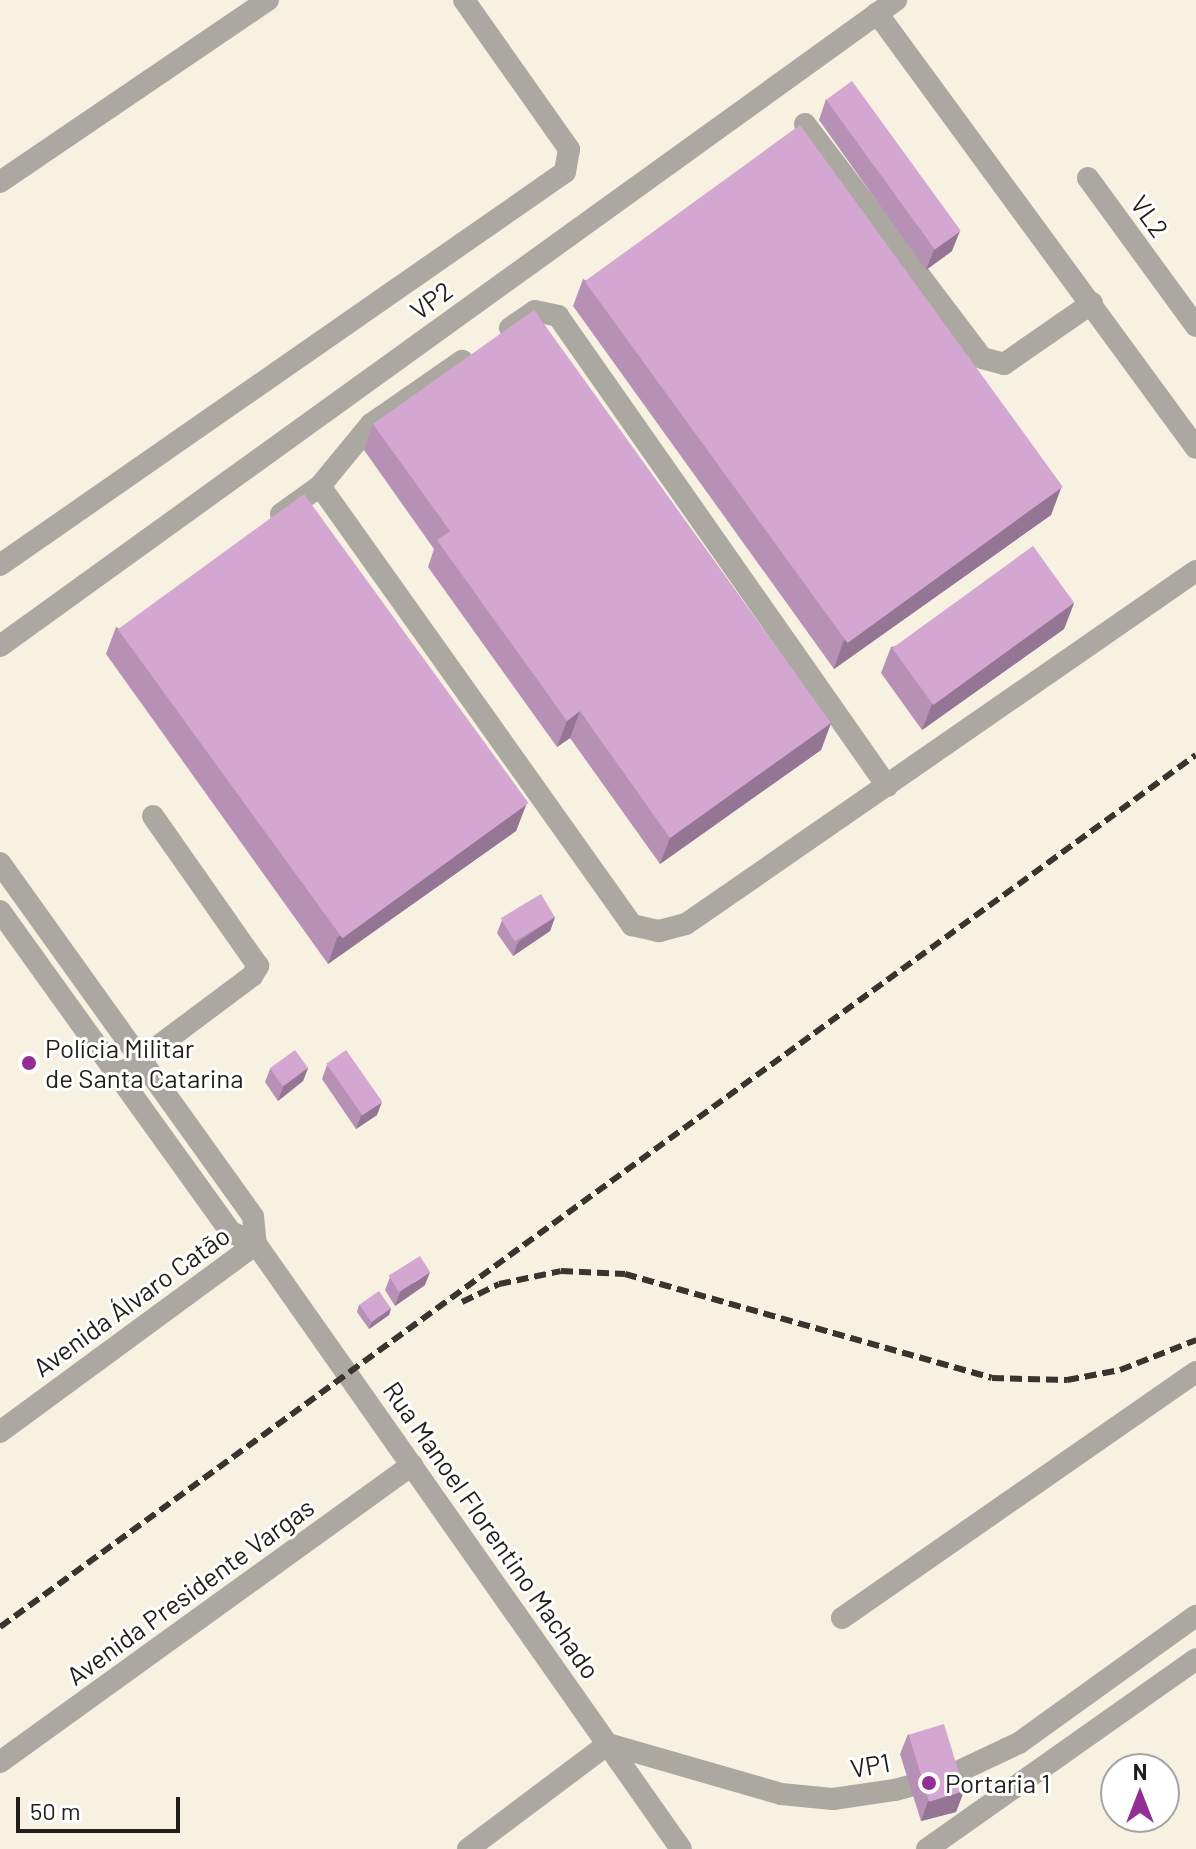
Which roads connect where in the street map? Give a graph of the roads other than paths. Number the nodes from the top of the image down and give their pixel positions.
1 (268, 0) edge
2 (464, 0) edge
3 (896, 0) edge
4 (877, 13) junction
5 (805, 124) dead end
6 (1088, 178) dead end
7 (0, 182) edge
8 (1092, 303) junction
9 (1196, 326) edge
10 (1196, 448) edge
11 (320, 486) junction
12 (259, 530) edge
13 (0, 565) edge
14 (1196, 571) edge
15 (0, 646) edge
16 (887, 786) junction
17 (153, 816) dead end
18 (0, 863) edge
19 (0, 911) edge
20 (86, 983) junction
21 (63, 999) junction
22 (140, 1059) junction
23 (119, 1076) junction
24 (256, 1244) junction
25 (1196, 1372) edge
26 (0, 1432) edge
27 (412, 1465) junction
28 (1196, 1616) edge
29 (842, 1618) dead end
30 (1196, 1659) edge
31 (608, 1744) junction
32 (0, 1762) edge
33 (468, 1849) edge
34 (681, 1849) edge
35 (927, 1849) edge

1 - 7 street
2 - 13 street
3 - 4 street, VP2
4 - 8 street
4 - 15 street, VP2
5 - 8 street
6 - 9 street, VL2
8 - 10 street
11 - 12 street
11 - 16 street
11 - 16 street
14 - 16 street
17 - 22 street
18 - 20 street, Rua Manoel Florentino Machado
19 - 21 street, Rua Manoel Florentino Machado
20 - 21 street
20 - 22 street, Rua Manoel Florentino Machado
21 - 23 street, Rua Manoel Florentino Machado
22 - 23 street
22 - 24 street, Rua Manoel Florentino Machado
23 - 24 street, Rua Manoel Florentino Machado
24 - 26 street, Avenida Álvaro Catão
24 - 27 street, Rua Manoel Florentino Machado
25 - 29 street
27 - 31 street, Rua Manoel Florentino Machado
27 - 32 street, Avenida Presidente Vargas
28 - 31 street, VP1
30 - 35 street
31 - 33 street
31 - 34 street, Rua Manoel Florentino Machado

